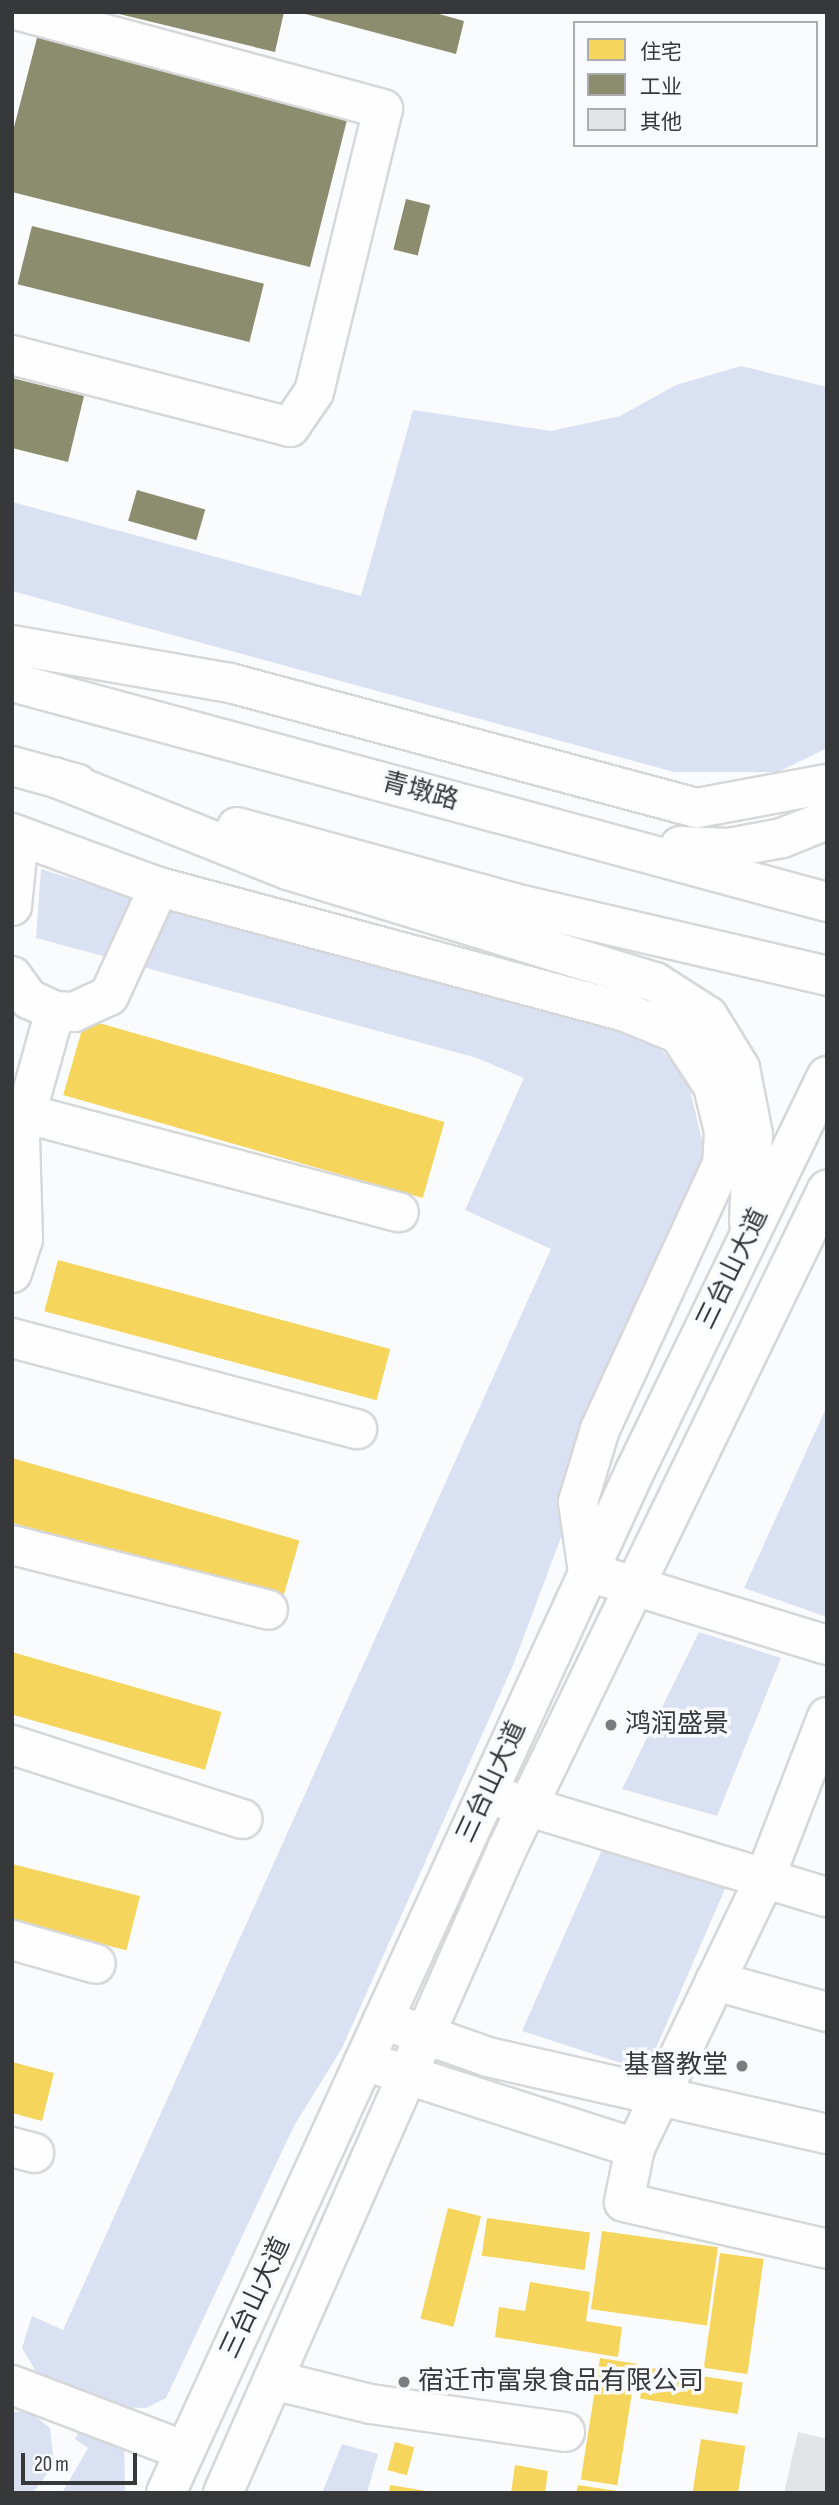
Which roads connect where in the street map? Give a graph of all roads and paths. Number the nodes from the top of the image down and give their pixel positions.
1 (21, 12) edge
2 (12, 37) edge
3 (12, 355) edge
4 (12, 645) edge
5 (12, 682) edge
6 (12, 766) edge
7 (54, 778) junction
8 (827, 783) edge
9 (827, 820) edge
10 (16, 834) edge
11 (604, 841) junction
12 (159, 887) junction
13 (827, 902) edge
14 (12, 906) edge
15 (12, 976) edge
16 (827, 976) edge
17 (55, 1011) junction
18 (827, 1076) edge
19 (19, 1112) edge
20 (827, 1190) edge
21 (399, 1212) dead end
22 (748, 1238) junction
23 (12, 1273) edge
24 (12, 1338) edge
25 (357, 1429) dead end
26 (12, 1545) edge
27 (588, 1572) junction
28 (635, 1586) junction
29 (268, 1610) dead end
30 (827, 1646) edge
31 (827, 1717) edge
32 (12, 1745) edge
33 (487, 1794) junction
34 (528, 1807) junction
35 (242, 1819) dead end
36 (765, 1878) junction
37 (827, 1897) edge
38 (12, 1940) edge
39 (96, 1964) dead end
40 (715, 1981) junction
41 (827, 2012) edge
42 (383, 2020) junction
43 (425, 2035) junction
44 (364, 2061) junction
45 (408, 2075) junction
46 (659, 2098) junction
47 (827, 2134) edge
48 (635, 2148) junction
49 (827, 2249) edge
50 (273, 2380) junction
51 (12, 2385) edge
52 (565, 2432) dead end
53 (185, 2451) junction
54 (166, 2493) edge
55 (223, 2493) edge

1 - 2 main road
1 - 3 main road
4 - 8 main road
5 - 11 main road, 青墩路
6 - 7 main road
7 - 16 main road
7 - 22 main road
9 - 11 main road
10 - 12 main road
10 - 14 main road
11 - 13 main road, 青墩路
12 - 17 main road
12 - 27 main road
15 - 17 main road
17 - 19 main road
18 - 22 main road, 三台山大道
19 - 21 main road
19 - 23 main road
20 - 28 main road, 三台山大道
22 - 27 main road, 三台山大道
24 - 25 main road
26 - 29 main road
27 - 28 main road
27 - 33 main road, 三台山大道
28 - 30 main road
28 - 34 main road, 三台山大道
31 - 36 main road
32 - 35 main road
33 - 34 main road
33 - 42 main road, 三台山大道
34 - 36 main road
34 - 43 main road, 三台山大道
36 - 37 main road
36 - 40 main road
38 - 39 main road
40 - 41 main road
40 - 46 main road
42 - 43 main road
42 - 44 main road, 三台山大道
43 - 45 main road, 三台山大道
43 - 46 main road
44 - 45 main road
44 - 53 main road, 三台山大道
45 - 48 main road
45 - 50 main road, 三台山大道
46 - 47 main road
46 - 48 main road
48 - 49 main road
50 - 52 main road
50 - 55 main road, 三台山大道
51 - 53 main road
53 - 54 main road, 三台山大道

